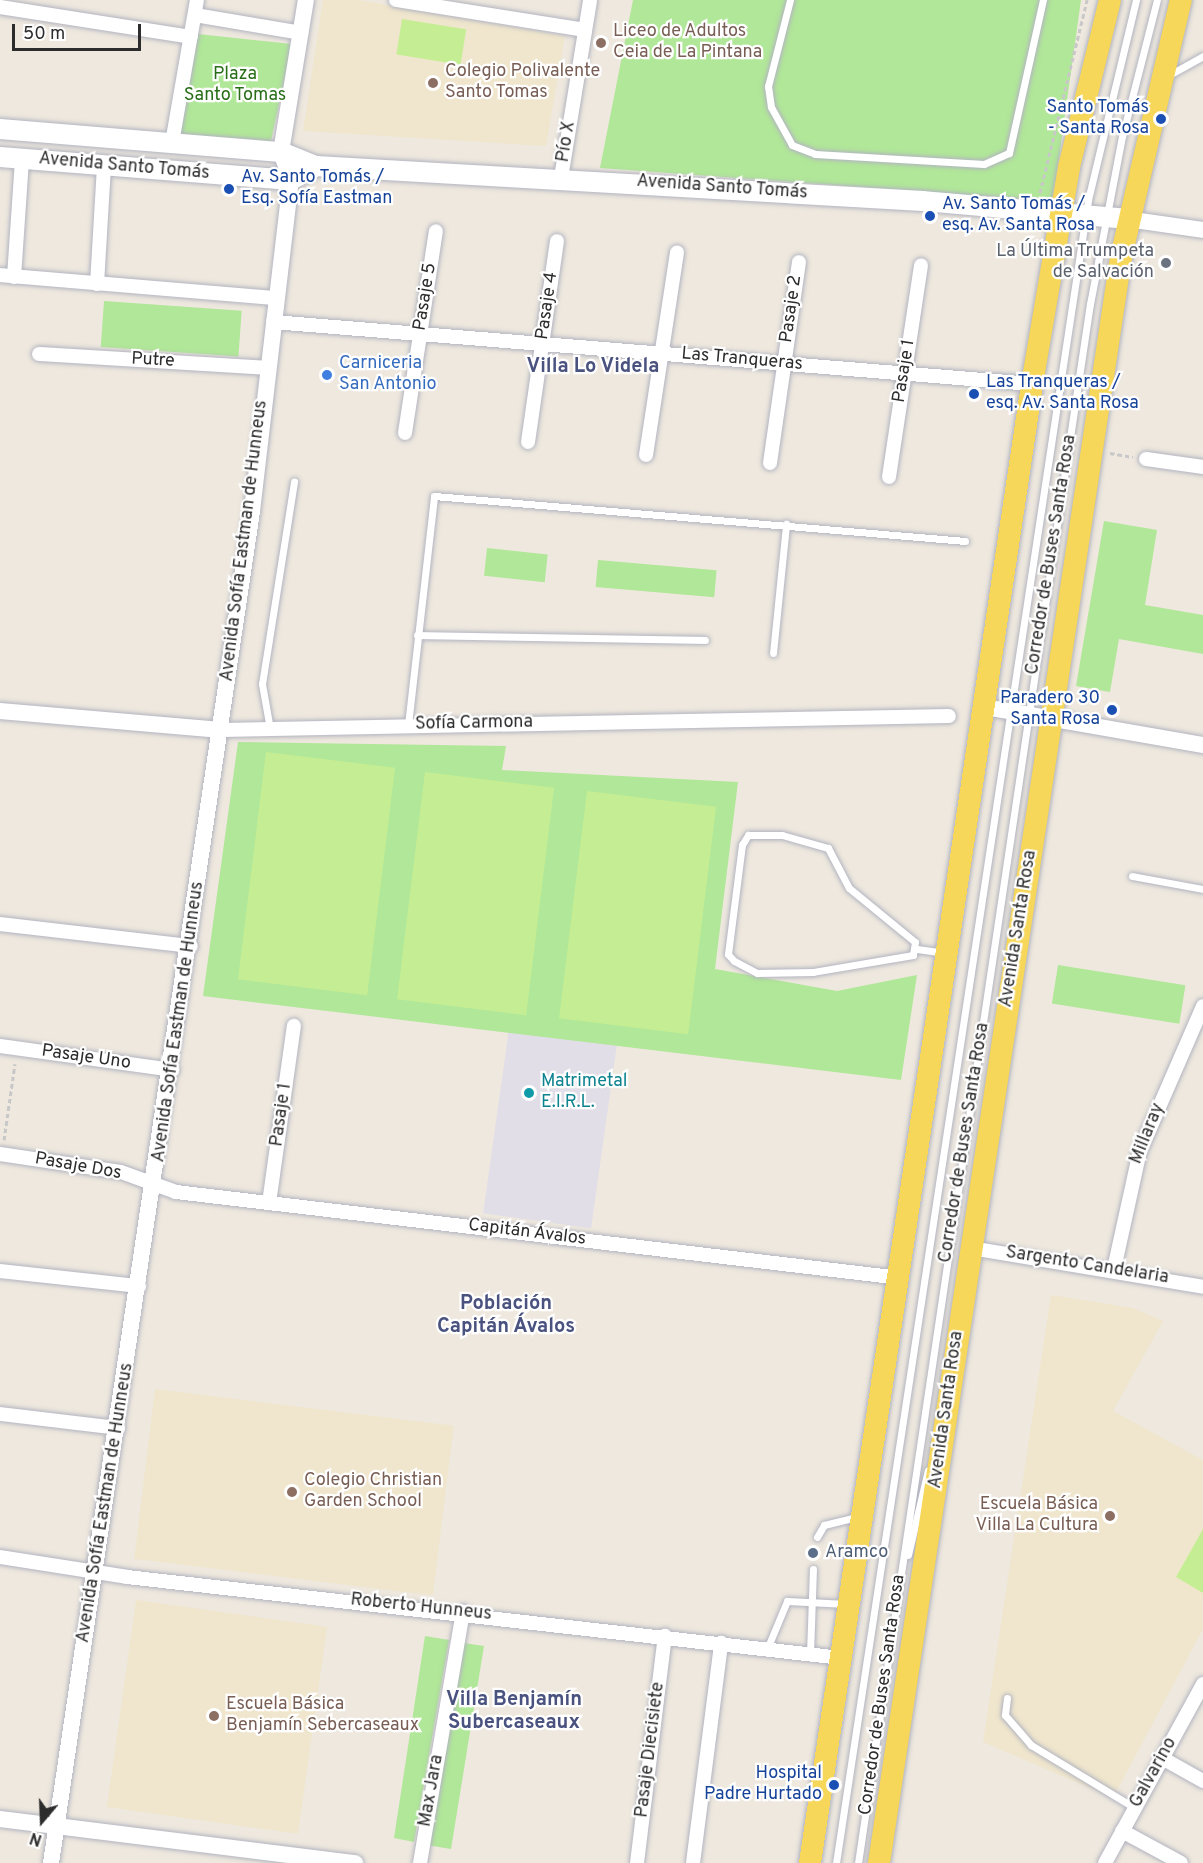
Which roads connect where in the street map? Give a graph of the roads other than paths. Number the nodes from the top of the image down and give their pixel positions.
1 (197, 0) edge
2 (306, 0) edge
3 (396, 0) edge
4 (590, 0) edge
5 (790, 0) edge
6 (1043, 0) edge
7 (1110, 0) edge
8 (1136, 0) edge
9 (1157, 0) edge
10 (1181, 0) edge
11 (0, 7) edge
12 (195, 15) junction
13 (585, 30) junction
14 (300, 33) junction
15 (191, 37) junction
16 (1203, 56) edge
17 (1159, 81) junction
18 (0, 129) edge
19 (172, 143) junction
20 (280, 152) junction
21 (0, 157) edge
22 (22, 159) junction
23 (104, 165) junction
24 (316, 166) junction
25 (561, 178) junction
26 (291, 180) junction
27 (1054, 203) junction
28 (1086, 214) junction
29 (1116, 218) junction
30 (1203, 230) edge
31 (436, 231) dead end
32 (557, 241) dead end
33 (677, 252) dead end
34 (799, 262) dead end
35 (921, 265) dead end
36 (7, 276) edge
37 (96, 284) junction
38 (276, 298) junction
39 (273, 322) junction
40 (420, 334) junction
41 (542, 344) junction
42 (39, 354) dead end
43 (661, 354) junction
44 (784, 364) junction
45 (267, 368) junction
46 (905, 374) junction
47 (1032, 384) junction
48 (405, 434) dead end
49 (528, 442) dead end
50 (646, 455) dead end
51 (1146, 459) road end
52 (770, 463) dead end
53 (1203, 467) edge
54 (889, 477) dead end
55 (294, 482) dead end
56 (786, 524) junction
57 (965, 541) dead end
58 (417, 635) junction
59 (705, 640) dead end
60 (773, 653) dead end
61 (985, 707) junction
62 (0, 711) edge
63 (1008, 711) junction
64 (1028, 713) junction
65 (949, 716) dead end
66 (1050, 717) junction
67 (408, 725) junction
68 (270, 729) junction
69 (221, 730) junction
70 (1203, 745) edge
71 (1132, 876) dead end
72 (1203, 889) edge
73 (0, 924) edge
74 (191, 946) junction
75 (917, 949) junction
76 (948, 954) junction
77 (1203, 1006) edge
78 (294, 1026) dead end
79 (0, 1046) edge
80 (172, 1070) junction
81 (1, 1154) edge
82 (155, 1185) junction
83 (269, 1203) junction
84 (971, 1248) junction
85 (1114, 1269) junction
86 (0, 1271) edge
87 (900, 1278) junction
88 (139, 1286) junction
89 (1203, 1287) edge
90 (0, 1414) edge
91 (946, 1414) junction
92 (118, 1428) junction
93 (862, 1516) junction
94 (818, 1537) dead end
95 (0, 1557) edge
96 (813, 1569) dead end
97 (96, 1572) junction
98 (898, 1593) junction
99 (808, 1600) junction
100 (849, 1604) junction
101 (463, 1612) junction
102 (665, 1636) junction
103 (721, 1643) junction
104 (767, 1649) junction
105 (810, 1654) junction
106 (841, 1658) junction
107 (1203, 1684) edge
108 (1007, 1698) dead end
109 (1162, 1758) junction
110 (1203, 1781) edge
111 (1135, 1808) junction
112 (0, 1819) edge
113 (57, 1826) junction
114 (1122, 1831) junction
115 (51, 1863) edge
116 (355, 1863) edge
117 (420, 1863) edge
118 (637, 1863) edge
119 (693, 1863) edge
120 (810, 1863) edge
121 (836, 1863) edge
122 (858, 1863) edge
123 (879, 1863) edge
124 (1105, 1863) edge
125 (1180, 1863) edge

1 - 12 street
2 - 14 street
3 - 13 street
4 - 13 street, Pío X
5 - 6 lane
7 - 27 main road
8 - 28 lane, Corredor de Buses Santa Rosa
9 - 29 lane, Corredor de Buses Santa Rosa
10 - 17 main road, Avenida Santa Rosa
11 - 15 street
12 - 14 street
12 - 15 street
13 - 25 street, Pío X
14 - 20 street
15 - 19 street
16 - 17 lane
17 - 29 main road, Avenida Santa Rosa
18 - 19 main road, Avenida Santo Tomás
19 - 20 main road, Avenida Santo Tomás
20 - 24 main road, Avenida Santo Tomás
20 - 26 street
21 - 22 main road, Avenida Santo Tomás
22 - 23 main road, Avenida Santo Tomás
22 - 36 street
23 - 26 main road, Avenida Santo Tomás
23 - 37 street
24 - 25 main road, Avenida Santo Tomás
24 - 26 main road
25 - 27 main road, Avenida Santo Tomás
26 - 38 street, Avenida Sofía Eastman de Hunneus
27 - 28 main road, Avenida Santo Tomás
27 - 47 main road
28 - 29 main road, Avenida Santo Tomás
28 - 63 lane, Corredor de Buses Santa Rosa
29 - 30 street
29 - 64 lane, Corredor de Buses Santa Rosa
29 - 66 main road, Avenida Santa Rosa
31 - 40 street, Pasaje 5
32 - 41 street, Pasaje 4
33 - 43 street
34 - 44 street, Pasaje 2
35 - 46 street, Pasaje 1
36 - 37 street
37 - 38 street
38 - 39 street, Avenida Sofía Eastman de Hunneus
39 - 40 street, Las Tranqueras
39 - 45 street, Avenida Sofía Eastman de Hunneus
40 - 41 street, Las Tranqueras
40 - 48 street, Pasaje 5
41 - 43 street, Las Tranqueras
41 - 49 street, Pasaje 4
42 - 45 street, Putre
43 - 44 street, Las Tranqueras
43 - 50 street
44 - 46 street, Las Tranqueras
44 - 52 street, Pasaje 2
45 - 69 street, Avenida Sofía Eastman de Hunneus
46 - 47 street, Las Tranqueras
46 - 54 street, Pasaje 1
47 - 61 main road
51 - 53 street
55 - 68 lane
56 - 57 lane
56 - 58 lane
56 - 60 lane
58 - 59 lane
58 - 67 lane
61 - 63 street
61 - 76 main road
62 - 69 street, Sofía Carmona
63 - 64 street
63 - 121 lane, Corredor de Buses Santa Rosa
64 - 66 street
64 - 98 lane, Corredor de Buses Santa Rosa
65 - 67 street, Sofía Carmona
66 - 70 street
66 - 84 main road, Avenida Santa Rosa
67 - 68 street, Sofía Carmona
68 - 69 street, Sofía Carmona
69 - 74 street, Avenida Sofía Eastman de Hunneus
71 - 72 lane
73 - 74 street
74 - 80 street, Avenida Sofía Eastman de Hunneus
75 - 75 lane
75 - 76 lane
76 - 87 main road
77 - 85 street, Millaray
78 - 83 street, Pasaje 1
79 - 80 street, Pasaje Uno
80 - 82 street, Avenida Sofía Eastman de Hunneus
81 - 82 street, Pasaje Dos
82 - 83 street, Capitán Ávalos
82 - 88 street, Avenida Sofía Eastman de Hunneus
83 - 87 street, Capitán Ávalos
84 - 85 street, Sargento Candelaria
84 - 91 main road, Avenida Santa Rosa
85 - 89 street, Sargento Candelaria
86 - 88 street
87 - 93 main road
88 - 92 street, Avenida Sofía Eastman de Hunneus
90 - 92 street
91 - 98 lane
91 - 123 main road, Avenida Santa Rosa
92 - 97 street, Avenida Sofía Eastman de Hunneus
93 - 94 lane
93 - 100 main road
95 - 97 street, Roberto Hunneus
96 - 99 lane
97 - 101 street, Roberto Hunneus
97 - 113 street, Avenida Sofía Eastman de Hunneus
98 - 122 lane, Corredor de Buses Santa Rosa
99 - 100 lane
99 - 104 lane
99 - 105 lane
100 - 106 main road
101 - 102 street, Roberto Hunneus
101 - 117 street, Max Jara
102 - 103 street, Roberto Hunneus
102 - 118 street, Pasaje Diecisiete
103 - 104 street, Roberto Hunneus
103 - 119 street
104 - 105 street, Roberto Hunneus
105 - 106 street, Roberto Hunneus
106 - 120 main road
107 - 109 street, Galvarino
108 - 111 lane
109 - 110 street
109 - 111 street, Galvarino
111 - 114 street, Galvarino
112 - 113 street
113 - 115 street, Avenida Sofía Eastman de Hunneus
113 - 116 street
114 - 124 street, Galvarino
114 - 125 street

